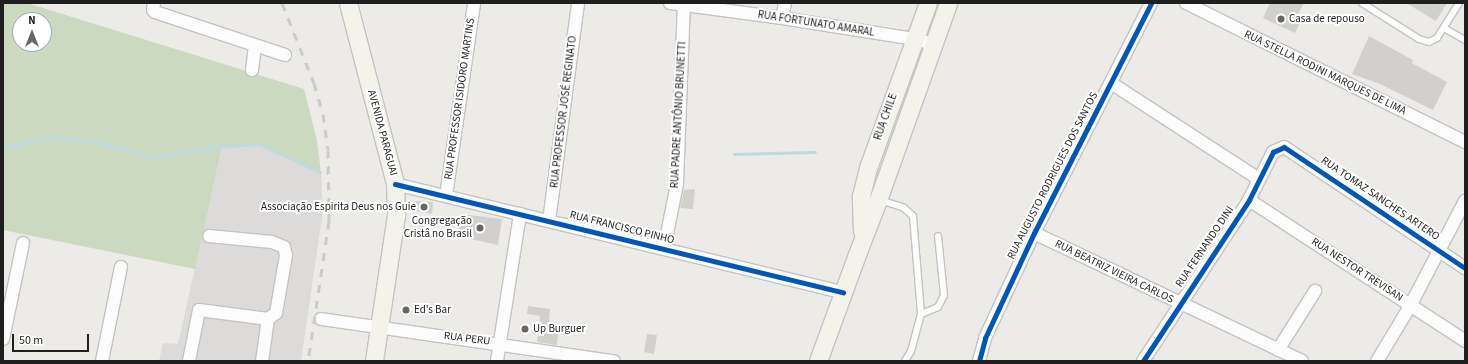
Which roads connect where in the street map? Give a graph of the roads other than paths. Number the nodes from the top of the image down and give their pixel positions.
1 (154, 3) edge
2 (348, 3) edge
3 (474, 3) edge
4 (578, 3) edge
5 (670, 3) edge
6 (785, 3) edge
7 (928, 3) edge
8 (948, 3) edge
9 (1151, 3) edge
10 (1186, 3) edge
11 (1362, 3) edge
12 (1459, 3) edge
13 (684, 4) edge
14 (782, 18) junction
15 (1444, 28) junction
16 (915, 39) junction
17 (1465, 40) edge
18 (933, 44) junction
19 (255, 46) junction
20 (285, 55) dead end
21 (252, 70) dead end
22 (1111, 83) junction
23 (1465, 142) edge
24 (1284, 148) joint
25 (1259, 179) junction
26 (395, 184) junction
27 (446, 196) junction
28 (861, 196) junction
29 (878, 200) junction
30 (1249, 200) junction
31 (1465, 202) edge
32 (520, 214) junction
33 (549, 221) junction
34 (1034, 233) junction
35 (209, 236) dead end
36 (938, 236) dead end
37 (23, 243) dead end
38 (664, 249) junction
39 (1439, 250) junction
40 (856, 257) junction
41 (121, 267) dead end
42 (1465, 268) edge
43 (1315, 290) dead end
44 (844, 292) junction
45 (1180, 303) junction
46 (1411, 305) junction
47 (921, 314) junction
48 (268, 319) junction
49 (321, 319) dead end
50 (379, 328) junction
51 (3, 339) edge
52 (1465, 341) edge
53 (499, 344) junction
54 (1278, 350) junction
55 (102, 361) edge
56 (189, 361) edge
57 (262, 361) edge
58 (374, 361) edge
59 (497, 361) edge
60 (614, 361) edge
61 (818, 361) edge
62 (905, 361) edge
63 (979, 361) edge
64 (1143, 361) edge
65 (1302, 361) edge
66 (1377, 361) edge

1 - 19 street
2 - 26 main road, AVENIDA PARAGUAI
3 - 27 street, RUA PROFESSOR ISIDORO MARTINS
4 - 33 street, RUA PROFESSOR JOSÉ REGINATO
5 - 13 street, RUA FORTUNATO AMARAL
6 - 14 street
7 - 16 main road, RUA CHILE
8 - 18 main road, RUA CHILE
9 - 22 street, RUA AUGUSTO RODRIGUES DOS SANTOS
10 - 23 street, RUA STELLA RODINI MARQUES DE LIMA
11 - 15 lane
12 - 15 lane
13 - 14 street, RUA FORTUNATO AMARAL
13 - 38 street, RUA PADRE ANTÔNIO BRUNETTI
14 - 16 street, RUA FORTUNATO AMARAL
15 - 17 lane
16 - 18 street
16 - 28 main road, RUA CHILE
18 - 29 main road, RUA CHILE
19 - 20 street
19 - 21 street
22 - 25 street
22 - 34 street, RUA AUGUSTO RODRIGUES DOS SANTOS
24 - 25 street, RUA FERNANDO DINI
24 - 39 street, RUA TOMAZ SANCHES ARTERO
25 - 30 street, RUA FERNANDO DINI
26 - 27 street, RUA FRANCISCO PINHO
26 - 50 main road, AVENIDA PARAGUAI
27 - 32 street, RUA FRANCISCO PINHO
28 - 29 main road
28 - 40 main road, RUA CHILE
29 - 40 main road, RUA CHILE
29 - 47 lane
30 - 45 street, RUA FERNANDO DINI
30 - 46 street, RUA NESTOR TREVISAN
31 - 39 street
32 - 33 street, RUA FRANCISCO PINHO
32 - 53 street
33 - 38 street, RUA FRANCISCO PINHO
34 - 45 street, RUA BEATRIZ VIEIRA CARLOS
34 - 63 street, RUA AUGUSTO RODRIGUES DOS SANTOS
35 - 48 street
36 - 47 lane
37 - 51 street
38 - 44 street, RUA FRANCISCO PINHO
39 - 42 street, RUA TOMAZ SANCHES ARTERO
39 - 46 street
40 - 44 main road, RUA CHILE
41 - 55 street
43 - 54 street
44 - 61 main road, RUA CHILE
45 - 54 street, RUA BEATRIZ VIEIRA CARLOS
45 - 64 street, RUA FERNANDO DINI
46 - 52 street, RUA NESTOR TREVISAN
46 - 66 street
47 - 62 lane
48 - 56 street
48 - 57 street
49 - 50 street, RUA PERU
50 - 53 street, RUA PERU
50 - 58 main road, AVENIDA PARAGUAI
53 - 59 street
53 - 60 street, RUA PERU
54 - 65 street, RUA BEATRIZ VIEIRA CARLOS

